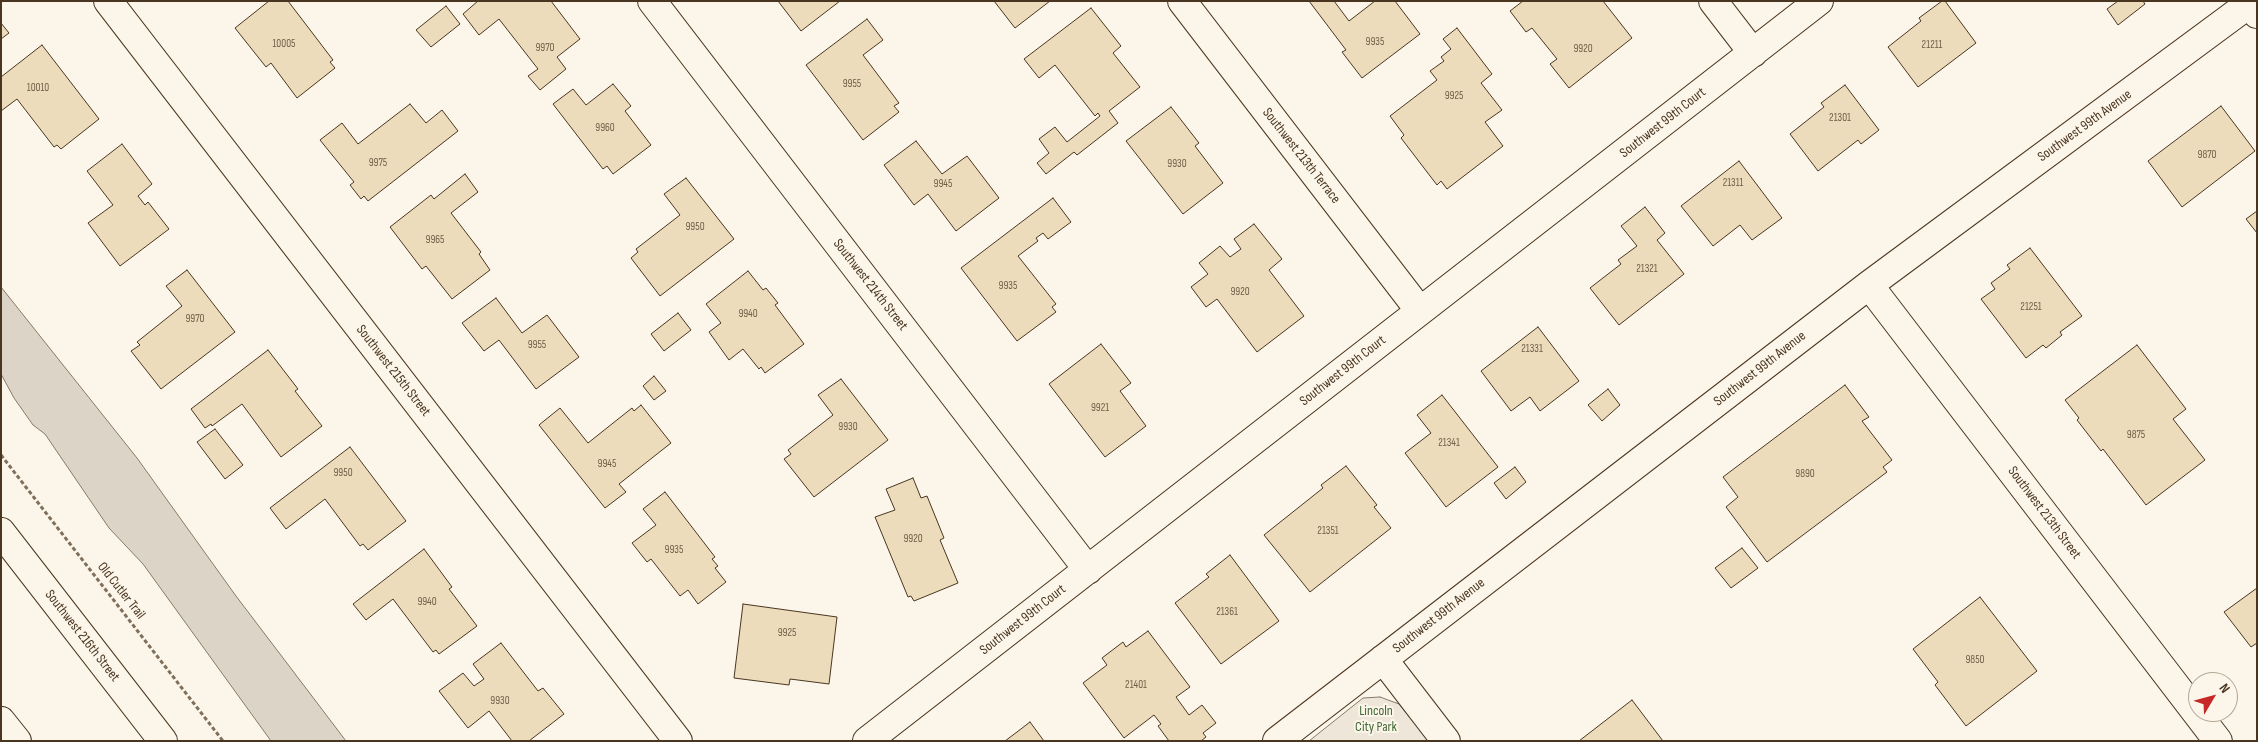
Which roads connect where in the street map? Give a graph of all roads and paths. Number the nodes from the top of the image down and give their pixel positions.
1 (108, 1) edge
2 (652, 1) edge
3 (1182, 1) edge
4 (1713, 1) edge
5 (1819, 1) edge
6 (2251, 6) edge
7 (1753, 53) junction
8 (1869, 285) junction
9 (1420, 311) junction
10 (1, 455) edge
11 (1, 532) edge
12 (1088, 570) junction
13 (1383, 659) junction
14 (163, 741) edge
15 (223, 741) edge
16 (678, 741) edge
17 (867, 741) edge
18 (1277, 741) edge
19 (1446, 741) edge
20 (2218, 741) edge

1 - 16 street, Southwest 215th Street
2 - 12 street, Southwest 214th Street
3 - 9 street, Southwest 213th Terrace
4 - 7 street
5 - 7 street, Southwest 99th Court
6 - 8 street, Southwest 99th Avenue
7 - 9 street, Southwest 99th Court
8 - 13 street, Southwest 99th Avenue
8 - 20 street, Southwest 213th Street
9 - 12 street, Southwest 99th Court
10 - 15 path, Old Cutler Trail
11 - 14 street, Southwest 216th Street
12 - 17 street, Southwest 99th Court
13 - 18 street, Southwest 99th Avenue
13 - 19 street

